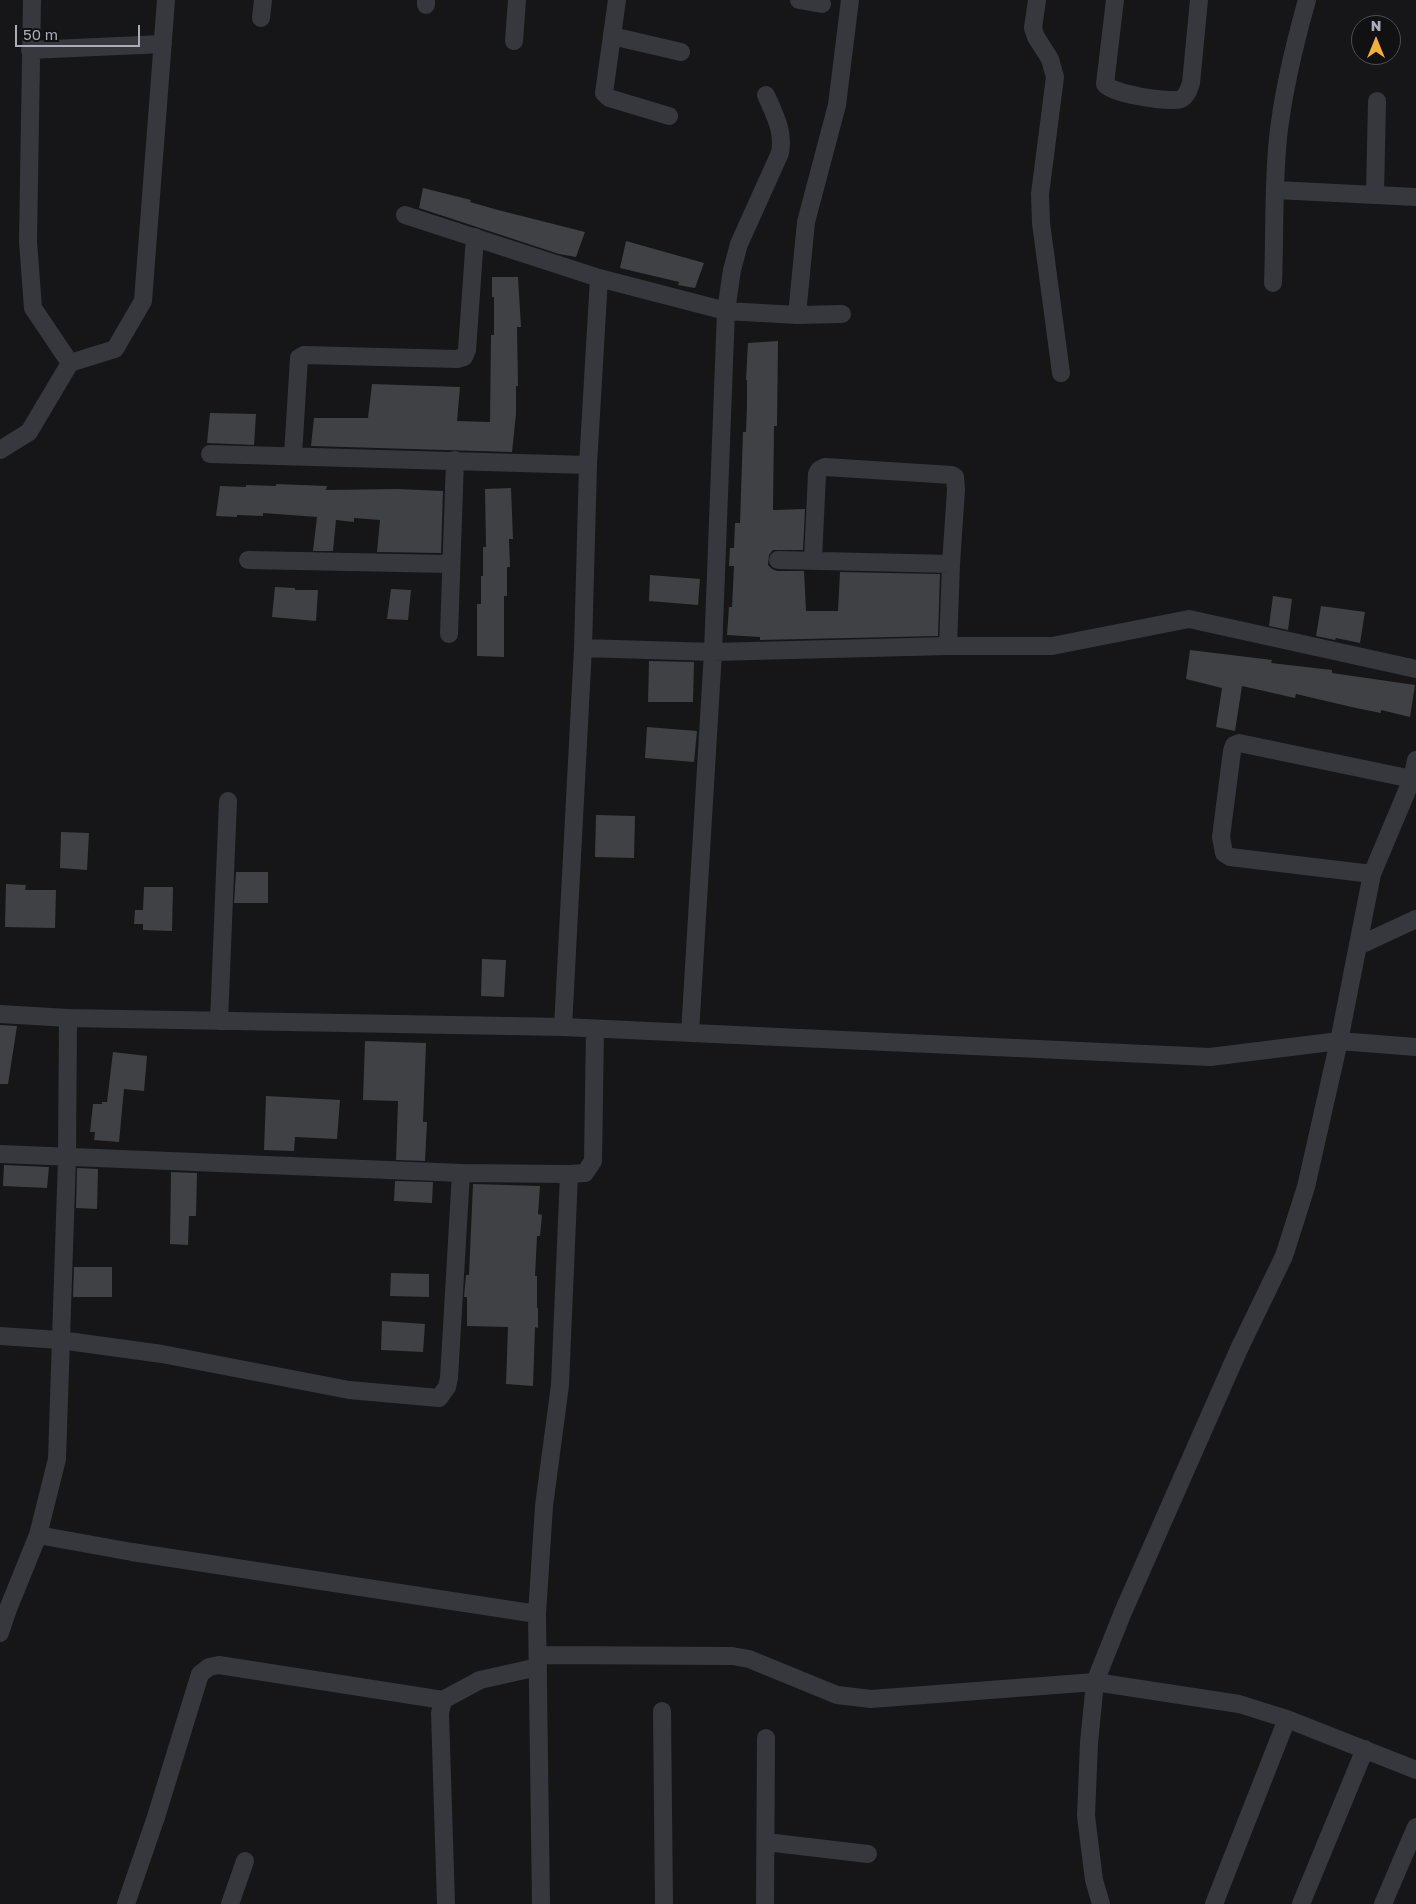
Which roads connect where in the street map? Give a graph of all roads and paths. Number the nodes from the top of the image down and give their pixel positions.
1 (32, 0) edge
2 (166, 0) edge
3 (263, 0) edge
4 (517, 0) edge
5 (617, 0) edge
6 (799, 0) edge
7 (850, 0) edge
8 (1037, 0) edge
9 (1115, 0) edge
10 (1199, 0) edge
11 (1307, 0) edge
12 (822, 4) dead end
13 (261, 18) dead end
14 (612, 36) junction
15 (514, 41) dead end
16 (163, 44) junction
17 (30, 50) junction
18 (681, 52) dead end
19 (766, 95) dead end
20 (1377, 102) dead end
21 (670, 116) dead end
22 (1276, 190) junction
23 (1375, 195) junction
24 (1416, 197) edge
25 (405, 215) dead end
26 (475, 238) junction
27 (599, 278) junction
28 (1273, 283) dead end
29 (726, 311) junction
30 (842, 314) dead end
31 (797, 315) junction
32 (70, 363) junction
33 (1061, 373) dead end
34 (0, 450) edge
35 (210, 454) dead end
36 (293, 455) junction
37 (455, 460) junction
38 (588, 465) junction
39 (813, 559) junction
40 (248, 560) dead end
41 (778, 560) dead end
42 (450, 564) junction
43 (951, 564) junction
44 (449, 634) dead end
45 (948, 646) junction
46 (583, 648) junction
47 (713, 652) junction
48 (1416, 669) edge
49 (1416, 760) edge
50 (1412, 779) junction
51 (228, 801) dead end
52 (1372, 874) junction
53 (1416, 920) edge
54 (1358, 946) junction
55 (0, 1014) edge
56 (68, 1018) junction
57 (218, 1021) junction
58 (563, 1027) junction
59 (595, 1029) junction
60 (690, 1034) junction
61 (1339, 1041) junction
62 (1416, 1047) edge
63 (0, 1154) edge
64 (67, 1158) junction
65 (461, 1173) junction
66 (569, 1174) junction
67 (0, 1336) edge
68 (60, 1340) junction
69 (38, 1535) junction
70 (4, 1608) edge
71 (536, 1614) junction
72 (0, 1633) edge
73 (538, 1661) junction
74 (1096, 1682) junction
75 (443, 1700) junction
76 (662, 1711) dead end
77 (1287, 1719) junction
78 (766, 1738) dead end
79 (1366, 1749) junction
80 (1416, 1770) edge
81 (1416, 1827) edge
82 (766, 1842) junction
83 (868, 1854) dead end
84 (245, 1861) dead end
85 (126, 1904) edge
86 (230, 1904) edge
87 (446, 1904) edge
88 (541, 1904) edge
89 (664, 1904) edge
90 (765, 1904) edge
91 (1101, 1904) edge
92 (1214, 1904) edge
93 (1301, 1904) edge
94 (1383, 1904) edge

1 - 17 street
2 - 16 street
3 - 13 street
4 - 15 street
5 - 14 street
6 - 12 street
7 - 31 street
8 - 33 street
9 - 10 street
11 - 22 street
14 - 18 street
14 - 21 street
16 - 17 street
16 - 32 street
17 - 32 street
19 - 29 street
20 - 23 street
22 - 23 street
22 - 28 street
23 - 24 street
25 - 26 street
26 - 27 street
26 - 36 street
27 - 29 street
27 - 38 street
29 - 31 street
29 - 47 street
30 - 31 street
32 - 34 street
35 - 36 street
36 - 37 street
37 - 38 street
37 - 42 street
38 - 46 street
39 - 41 street
39 - 43 street
39 - 43 street
40 - 42 street
42 - 44 street
43 - 45 street
45 - 47 street
45 - 48 street
46 - 47 street
46 - 58 street
47 - 60 street
49 - 50 street
50 - 52 street
50 - 52 street
51 - 57 street
52 - 54 street
53 - 54 street
54 - 61 street
55 - 56 street
56 - 57 street
56 - 64 street
57 - 58 street
58 - 59 street
59 - 60 street
59 - 66 street
60 - 61 street
61 - 62 street
61 - 74 street
63 - 64 street
64 - 65 street
64 - 68 street
65 - 66 street
65 - 68 street
66 - 71 street
67 - 68 street
68 - 69 street
69 - 70 street
69 - 71 street
70 - 72 street
71 - 73 street
73 - 74 street
73 - 75 street
73 - 88 street
74 - 77 street
74 - 91 street
75 - 85 street
75 - 87 street
76 - 89 street
77 - 79 street
77 - 92 street
78 - 82 street
79 - 80 street
79 - 93 street
81 - 94 street
82 - 83 street
82 - 90 street
84 - 86 street

